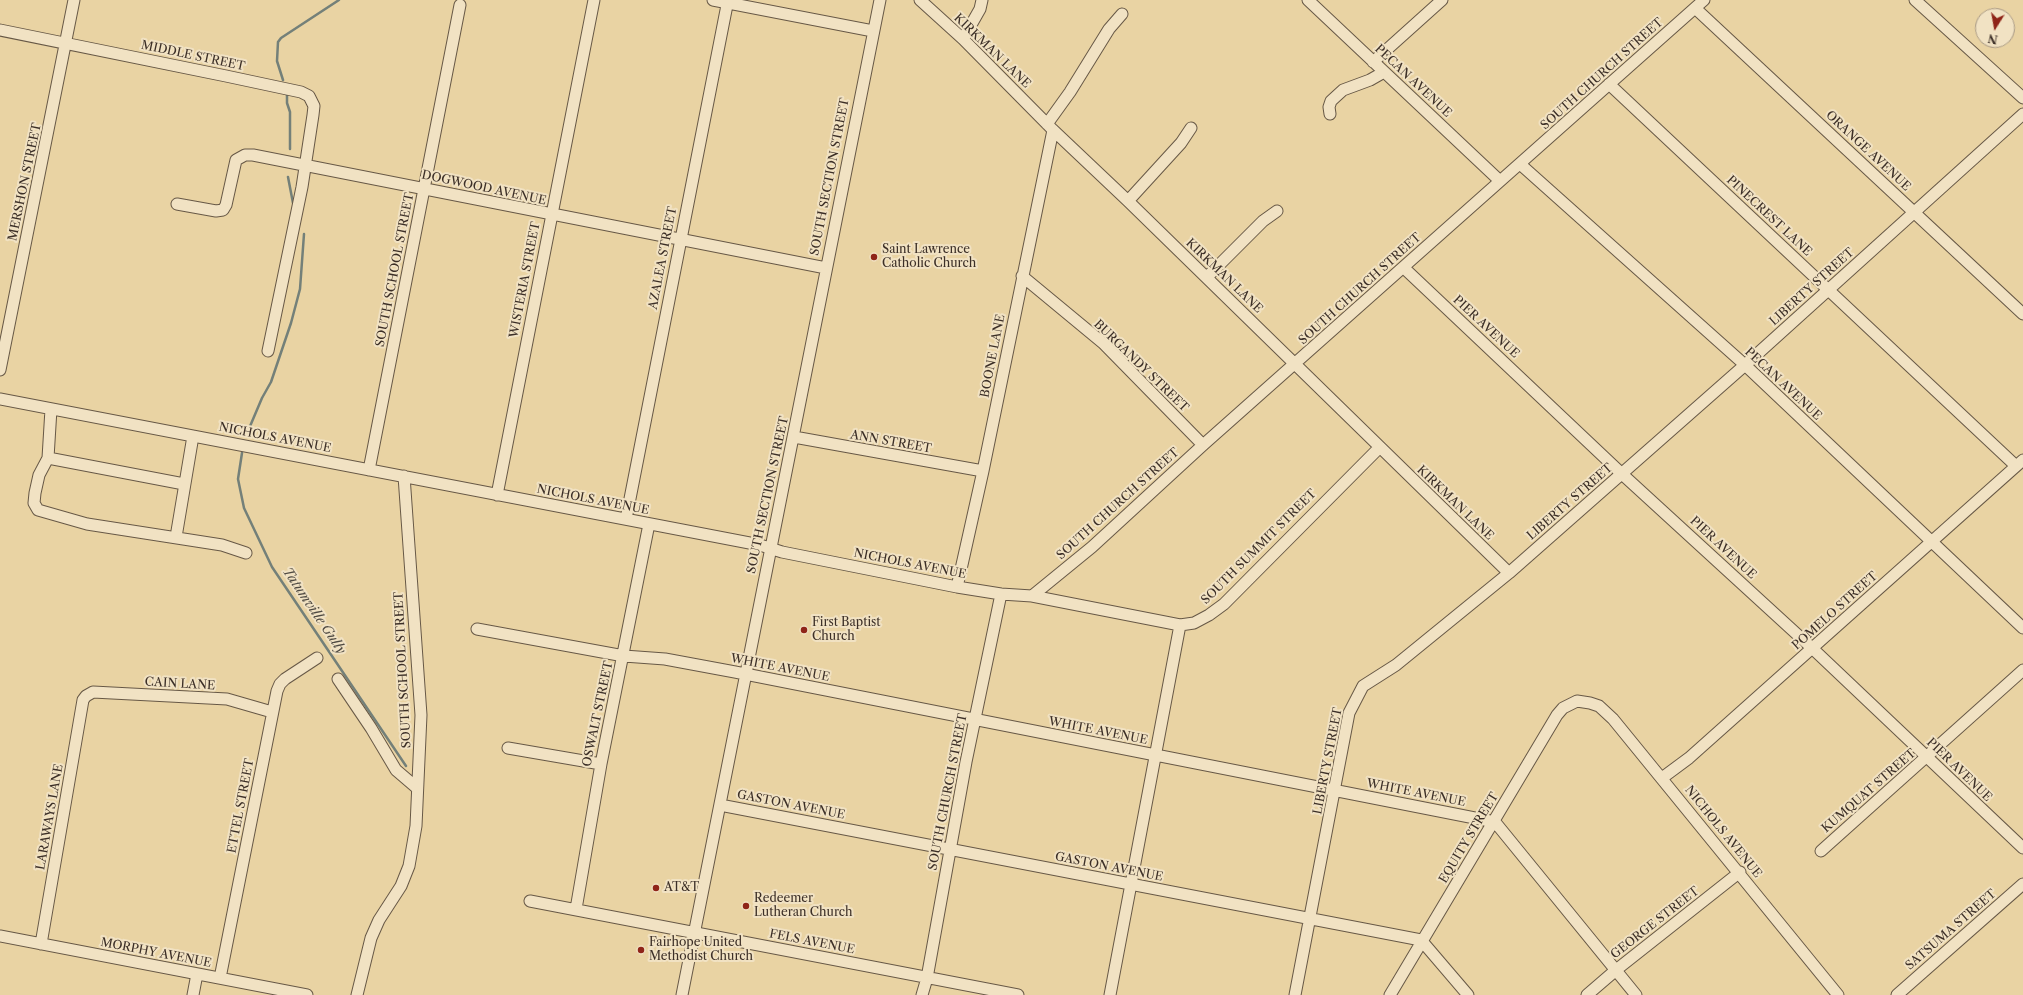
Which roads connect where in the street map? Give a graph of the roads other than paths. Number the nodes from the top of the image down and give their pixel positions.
1 (74, 0) edge
2 (594, 0) edge
3 (713, 0) edge
4 (880, 0) edge
5 (920, 0) edge
6 (982, 0) edge
7 (1308, 0) edge
8 (1442, 0) edge
9 (1704, 0) edge
10 (1916, 0) edge
11 (728, 2) edge
12 (460, 5) dead end
13 (1695, 8) junction
14 (1122, 14) dead end
15 (0, 30) edge
16 (873, 31) junction
17 (962, 39) junction
18 (66, 43) junction
19 (1373, 62) junction
20 (1384, 72) junction
21 (1609, 84) junction
22 (2023, 98) edge
23 (1330, 114) dead end
24 (2023, 114) edge
25 (1050, 127) junction
26 (1191, 128) dead end
27 (1520, 164) junction
28 (305, 165) junction
29 (1500, 181) junction
30 (424, 189) junction
31 (1128, 201) junction
32 (177, 204) dead end
33 (1277, 211) dead end
34 (1914, 212) junction
35 (551, 215) junction
36 (680, 239) junction
37 (826, 268) junction
38 (1404, 268) junction
39 (1022, 276) junction
40 (1207, 278) junction
41 (1828, 290) junction
42 (2023, 314) edge
43 (268, 352) dead end
44 (1295, 364) junction
45 (1744, 365) junction
46 (0, 370) edge
47 (0, 399) edge
48 (51, 409) junction
49 (193, 436) junction
50 (794, 437) junction
51 (1203, 446) junction
52 (1379, 448) junction
53 (48, 458) junction
54 (2019, 463) edge
55 (369, 470) junction
56 (983, 471) junction
57 (1622, 474) junction
58 (404, 476) junction
59 (184, 484) junction
60 (497, 494) junction
61 (626, 519) junction
62 (649, 524) junction
63 (176, 537) junction
64 (1932, 542) junction
65 (770, 548) junction
66 (246, 553) dead end
67 (1509, 573) junction
68 (957, 587) junction
69 (1001, 594) junction
70 (1032, 596) junction
71 (1180, 625) junction
72 (2023, 628) edge
73 (477, 629) dead end
74 (1812, 648) junction
75 (624, 656) junction
76 (317, 658) dead end
77 (2023, 670) edge
78 (745, 674) junction
79 (338, 679) dead end
80 (86, 696) joint
81 (1577, 701) joint
82 (272, 712) junction
83 (975, 720) junction
84 (508, 748) dead end
85 (1155, 756) junction
86 (1928, 757) junction
87 (601, 764) junction
88 (1662, 778) junction
89 (417, 788) junction
90 (1334, 791) junction
91 (720, 805) junction
92 (1495, 822) junction
93 (2023, 848) edge
94 (950, 849) junction
95 (1821, 851) dead end
96 (1740, 872) junction
97 (2023, 884) edge
98 (1131, 885) junction
99 (530, 901) dead end
100 (576, 909) junction
101 (1310, 918) junction
102 (695, 933) junction
103 (0, 936) edge
104 (1421, 940) junction
105 (41, 944) junction
106 (1616, 970) junction
107 (197, 974) junction
108 (220, 978) junction
109 (927, 978) junction
110 (193, 995) edge
111 (307, 995) edge
112 (357, 995) edge
113 (682, 995) edge
114 (922, 995) edge
115 (1018, 995) edge
116 (1110, 995) edge
117 (1295, 995) edge
118 (1390, 995) edge
119 (1468, 995) edge
120 (1587, 995) edge
121 (1636, 995) edge
122 (1838, 995) edge
123 (1897, 995) edge

1 - 18 street, MERSHON STREET
2 - 35 street, WISTERIA STREET
3 - 11 street
4 - 16 street, SOUTH SECTION STREET
5 - 17 street, KIRKMAN LANE
6 - 17 street
7 - 19 street, PECAN AVENUE
8 - 19 street
9 - 13 street, SOUTH CHURCH STREET
10 - 22 street
11 - 16 street
11 - 36 street, AZALEA STREET
12 - 30 street, SOUTH SCHOOL STREET
13 - 21 street, SOUTH CHURCH STREET
13 - 34 street, ORANGE AVENUE
14 - 25 street, BOONE LANE
15 - 18 street, MIDDLE STREET
16 - 37 street, SOUTH SECTION STREET
17 - 25 street, KIRKMAN LANE
18 - 28 street, MIDDLE STREET
18 - 46 street, MERSHON STREET
19 - 20 street, PECAN AVENUE
20 - 23 street
20 - 29 street, PECAN AVENUE
21 - 27 street, SOUTH CHURCH STREET
21 - 41 street, PINECREST LANE
24 - 34 street, LIBERTY STREET
25 - 31 street, KIRKMAN LANE
25 - 39 street, BOONE LANE
26 - 31 street
27 - 29 street, SOUTH CHURCH STREET
27 - 45 street, PECAN AVENUE
28 - 30 street, DOGWOOD AVENUE
28 - 32 street, DOGWOOD AVENUE
28 - 43 street
29 - 38 street, SOUTH CHURCH STREET
30 - 35 street, DOGWOOD AVENUE
30 - 55 street, SOUTH SCHOOL STREET
31 - 40 street, KIRKMAN LANE
33 - 40 street
34 - 41 street, LIBERTY STREET
34 - 42 street, ORANGE AVENUE
35 - 36 street, DOGWOOD AVENUE
35 - 60 street, WISTERIA STREET
36 - 37 street, DOGWOOD AVENUE
36 - 61 street, AZALEA STREET
37 - 50 street, SOUTH SECTION STREET
38 - 44 street, SOUTH CHURCH STREET
38 - 57 street, PIER AVENUE
39 - 51 street, BURGANDY STREET
39 - 56 street, BOONE LANE
40 - 44 street, KIRKMAN LANE
41 - 45 street, LIBERTY STREET
41 - 54 street, PINECREST LANE
44 - 51 street, SOUTH CHURCH STREET
44 - 52 street, KIRKMAN LANE
45 - 57 street, LIBERTY STREET
45 - 64 street, PECAN AVENUE
47 - 48 street, NICHOLS AVENUE
48 - 49 street, NICHOLS AVENUE
48 - 53 street
49 - 55 street, NICHOLS AVENUE
49 - 59 street
50 - 56 street, ANN STREET
50 - 65 street, SOUTH SECTION STREET
51 - 70 street, SOUTH CHURCH STREET
52 - 67 street, KIRKMAN LANE
52 - 71 street, SOUTH SUMMIT STREET
53 - 59 street
53 - 63 street
54 - 64 street, POMELO STREET
55 - 58 street, NICHOLS AVENUE
56 - 68 street, BOONE LANE
57 - 67 street, LIBERTY STREET
57 - 74 street, PIER AVENUE
58 - 60 street, NICHOLS AVENUE
58 - 89 street, SOUTH SCHOOL STREET
59 - 63 street
60 - 61 street, NICHOLS AVENUE
61 - 62 street, NICHOLS AVENUE
62 - 65 street, NICHOLS AVENUE
62 - 75 street, OSWALT STREET
63 - 66 street
64 - 72 street, PECAN AVENUE
64 - 74 street, POMELO STREET
65 - 68 street, NICHOLS AVENUE
65 - 78 street, SOUTH SECTION STREET
67 - 90 street, LIBERTY STREET
68 - 69 street, NICHOLS AVENUE
69 - 70 street, NICHOLS AVENUE
69 - 83 street, SOUTH CHURCH STREET
70 - 71 street, NICHOLS AVENUE
71 - 85 street
73 - 75 street, WHITE AVENUE
74 - 86 street, PIER AVENUE
74 - 88 street, POMELO STREET
75 - 78 street, WHITE AVENUE
75 - 87 street, OSWALT STREET
76 - 82 street, ETTEL STREET
77 - 86 street, KUMQUAT STREET
78 - 83 street, WHITE AVENUE
78 - 91 street, SOUTH SECTION STREET
79 - 89 street
80 - 82 street, CAIN LANE
80 - 105 street, LARAWAYS LANE
81 - 88 street, NICHOLS AVENUE
81 - 92 street, EQUITY STREET
82 - 108 street, ETTEL STREET
83 - 85 street, WHITE AVENUE
83 - 94 street, SOUTH CHURCH STREET
84 - 87 street
85 - 90 street, WHITE AVENUE
85 - 98 street
86 - 93 street, PIER AVENUE
86 - 95 street, KUMQUAT STREET
87 - 100 street, OSWALT STREET
88 - 96 street, NICHOLS AVENUE
89 - 112 street, SOUTH SCHOOL STREET
90 - 92 street, WHITE AVENUE
90 - 101 street, LIBERTY STREET
91 - 94 street, GASTON AVENUE
91 - 102 street, SOUTH SECTION STREET
92 - 104 street, EQUITY STREET
92 - 106 street
94 - 98 street, GASTON AVENUE
94 - 109 street, SOUTH CHURCH STREET
96 - 106 street, GEORGE STREET
96 - 122 street, NICHOLS AVENUE
97 - 123 street, SATSUMA STREET
98 - 101 street, GASTON AVENUE
98 - 116 street
99 - 100 street, FELS AVENUE
100 - 102 street, FELS AVENUE
101 - 104 street, GASTON AVENUE
101 - 117 street, LIBERTY STREET
102 - 109 street, FELS AVENUE
102 - 113 street, SOUTH SECTION STREET
103 - 105 street, MORPHY AVENUE
104 - 118 street, EQUITY STREET
104 - 119 street
105 - 107 street, MORPHY AVENUE
106 - 120 street, GEORGE STREET
106 - 121 street
107 - 108 street, MORPHY AVENUE
107 - 110 street
108 - 111 street, MORPHY AVENUE
109 - 114 street, SOUTH CHURCH STREET
109 - 115 street, FELS AVENUE

